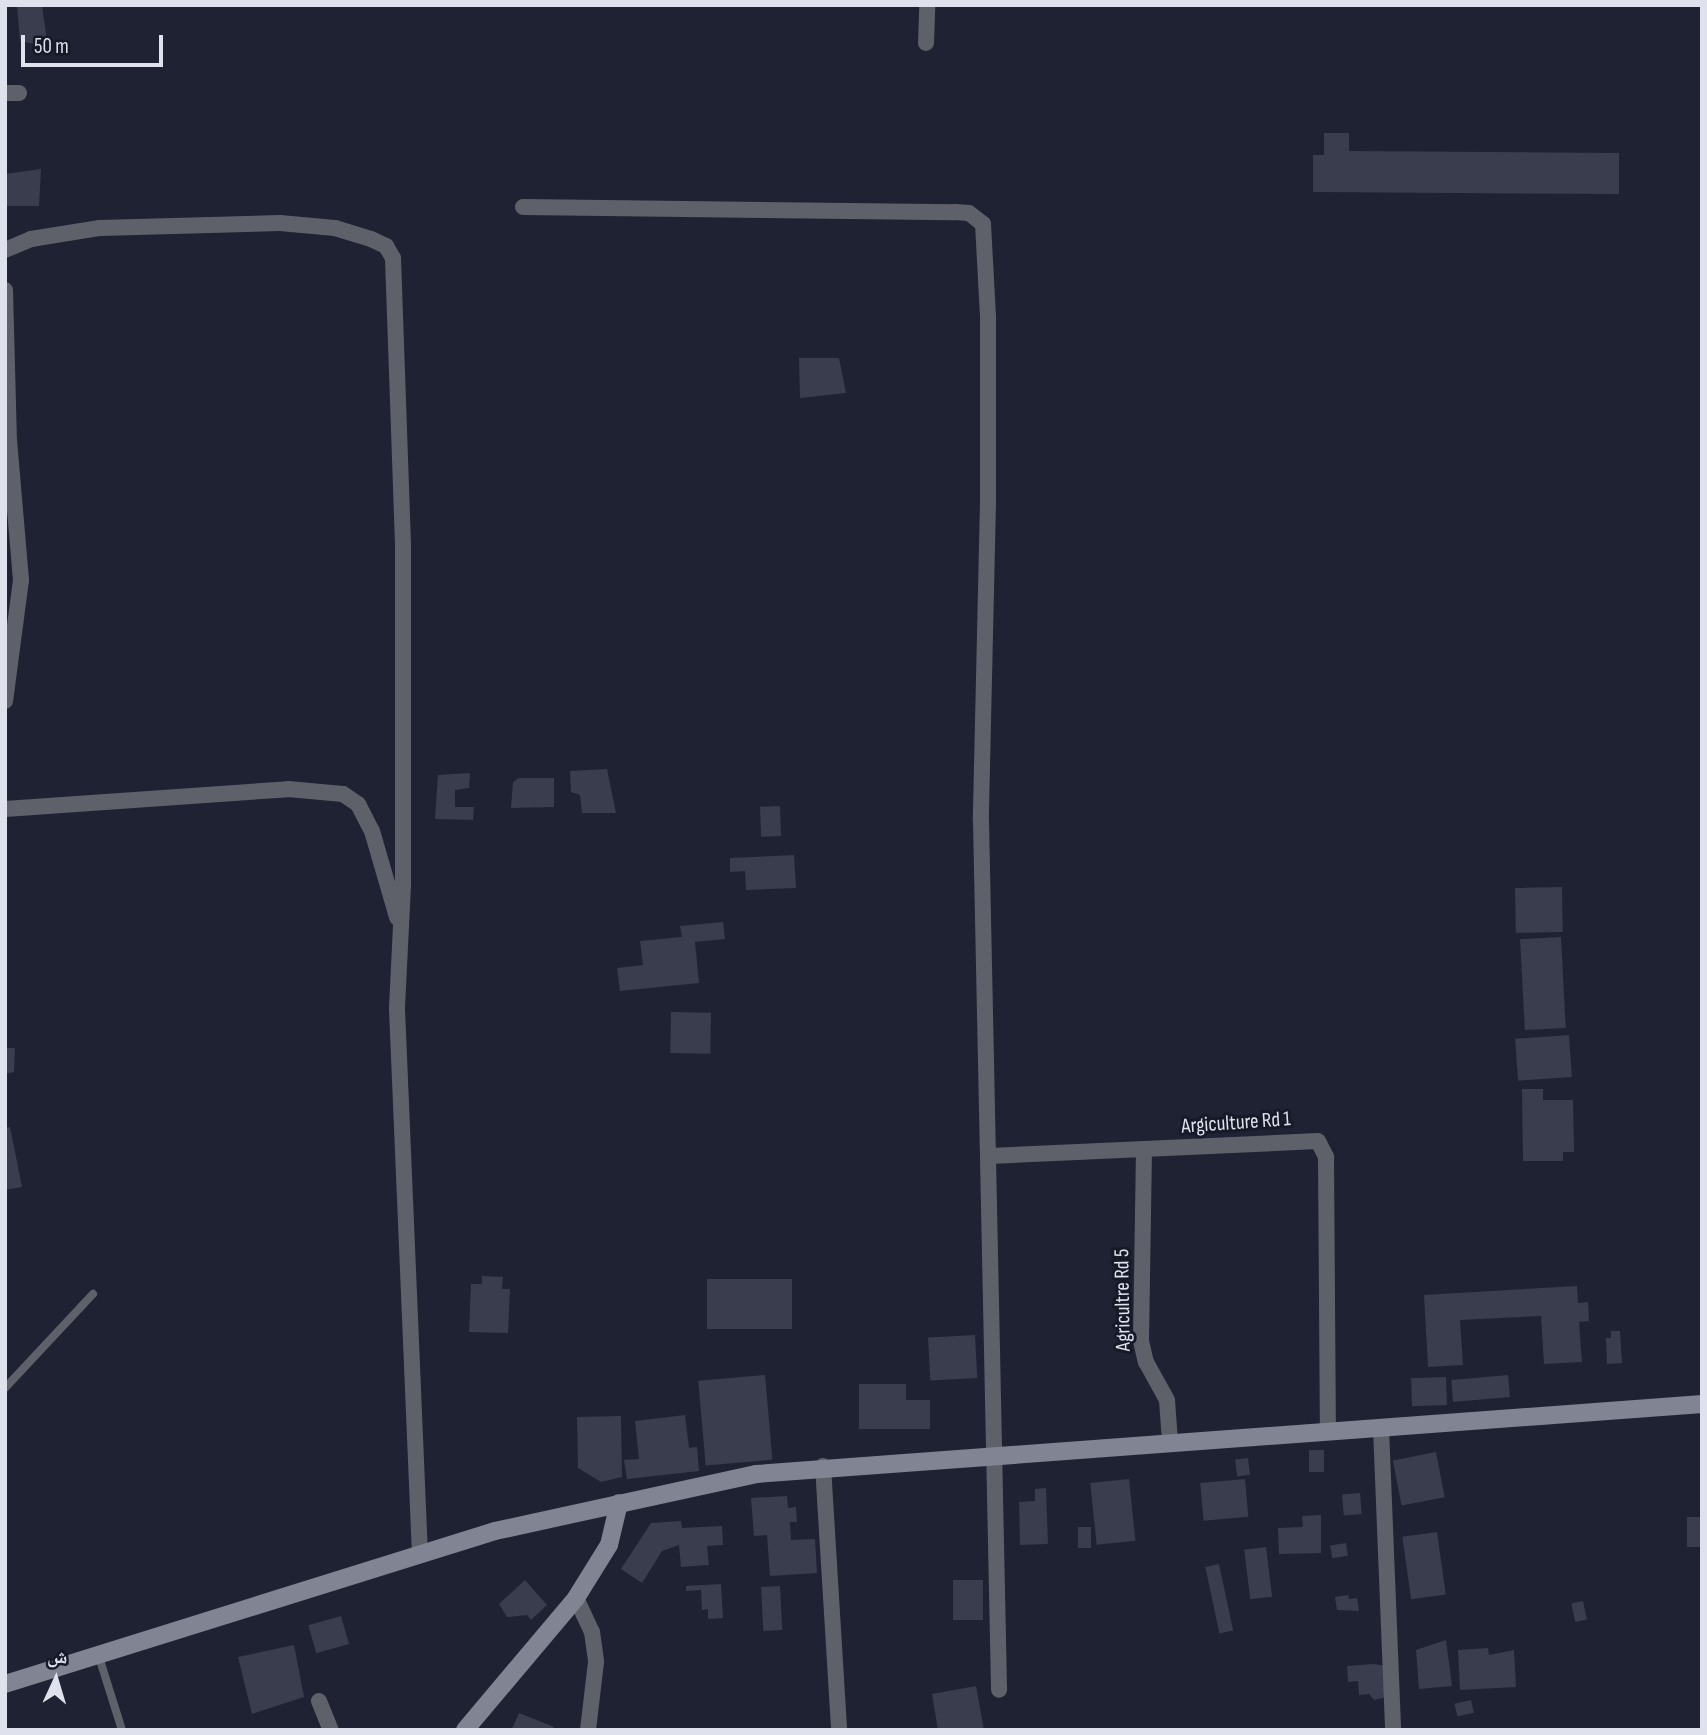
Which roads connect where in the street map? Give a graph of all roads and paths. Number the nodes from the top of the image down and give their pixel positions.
1 (928, 5) edge
2 (926, 43) dead end
3 (523, 207) dead end
4 (5, 250) edge
5 (5, 290) edge
6 (5, 701) edge
7 (5, 809) edge
8 (401, 933) junction
9 (1144, 1150) junction
10 (989, 1156) junction
11 (93, 1294) dead end
12 (5, 1388) edge
13 (1702, 1404) edge
14 (1381, 1428) junction
15 (1328, 1432) junction
16 (1170, 1442) junction
17 (993, 1453) junction
18 (823, 1466) junction
19 (620, 1503) junction
20 (420, 1555) junction
21 (576, 1598) junction
22 (99, 1657) junction
23 (5, 1684) edge
24 (999, 1690) dead end
25 (318, 1701) dead end
26 (122, 1730) edge
27 (331, 1730) edge
28 (465, 1730) edge
29 (588, 1730) edge
30 (839, 1730) edge
31 (1392, 1730) edge

1 - 2 street
3 - 10 street
4 - 8 street
5 - 6 street
7 - 8 street
8 - 20 street
9 - 10 street, Argiculture Rd 1
9 - 15 street, Argiculture Rd 1
9 - 16 street, Agricultre Rd 5
10 - 17 street
11 - 12 lane
13 - 14 street
14 - 15 street
14 - 31 street
15 - 16 street
16 - 17 street
17 - 18 street
17 - 24 street
18 - 19 street
18 - 30 street
19 - 20 street
19 - 21 street
20 - 22 street
21 - 28 street
21 - 29 street
22 - 23 street
22 - 26 lane
25 - 27 street

